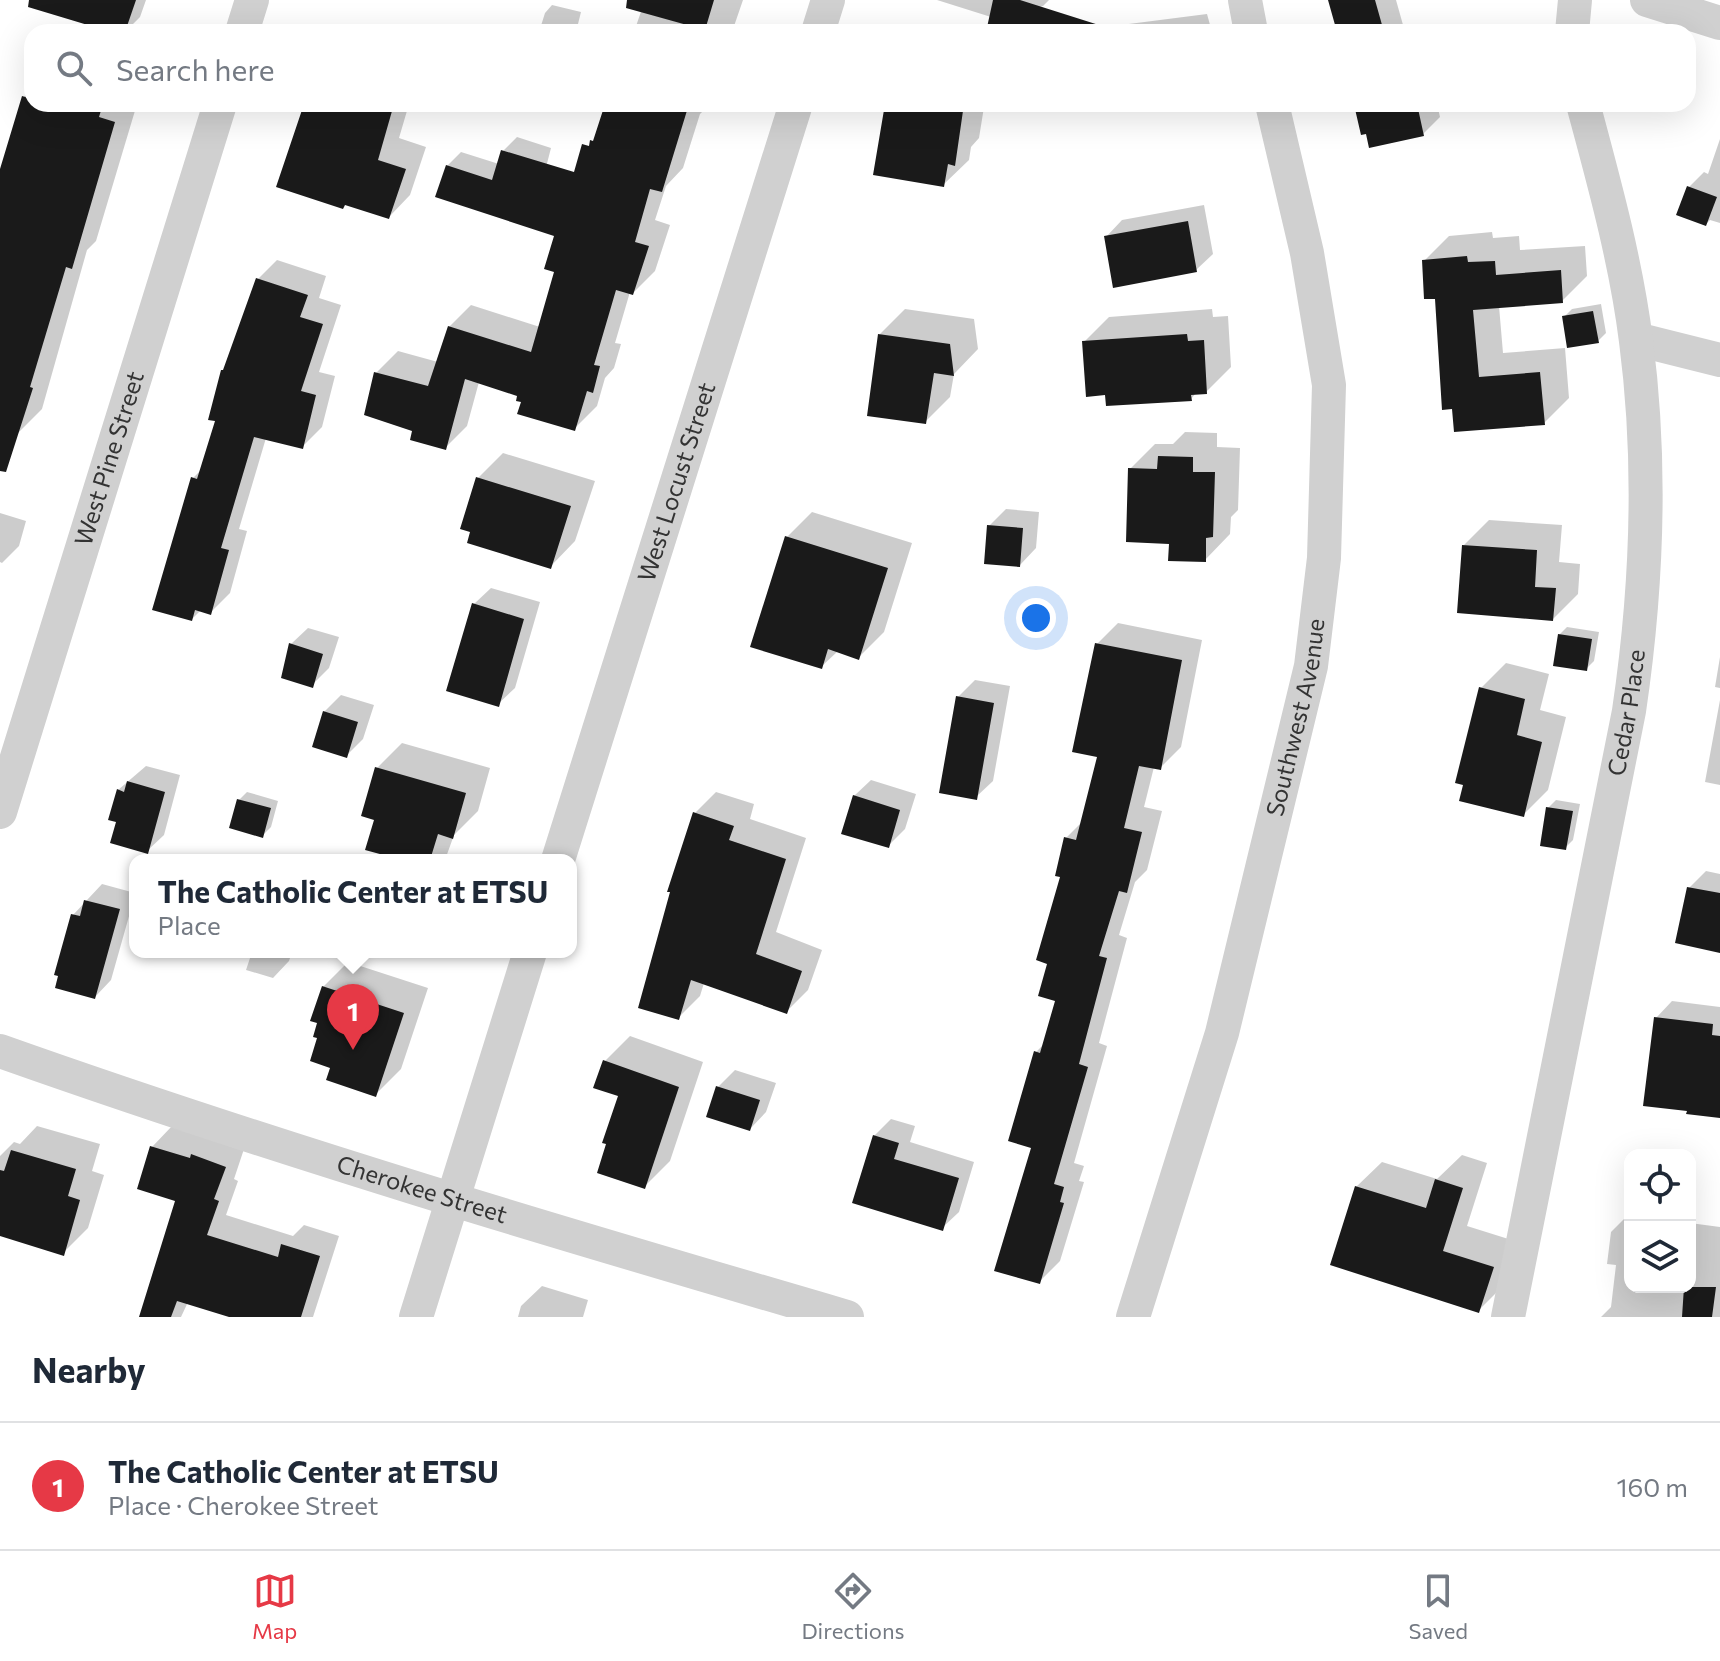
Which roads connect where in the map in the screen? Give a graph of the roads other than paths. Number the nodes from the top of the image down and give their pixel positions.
1 (252, 0) edge
2 (828, 0) edge
3 (1245, 0) edge
4 (1575, 0) edge
5 (1647, 0) edge
6 (1713, 14) edge
7 (244, 24) edge
8 (820, 24) edge
9 (1250, 24) edge
10 (1573, 24) edge
11 (218, 112) edge
12 (793, 112) edge
13 (1274, 112) edge
14 (1585, 112) edge
15 (1636, 339) junction
16 (1720, 360) edge
17 (0, 812) edge
18 (560, 854) edge
19 (528, 958) edge
20 (0, 1051) edge
21 (452, 1200) junction
22 (416, 1317) edge
23 (847, 1317) edge
24 (1133, 1317) edge
25 (1508, 1317) edge

1 - 7 street
2 - 8 street
3 - 9 street
4 - 10 street
5 - 6 street
11 - 17 street, West Pine Street
12 - 18 street, West Locust Street
13 - 24 street, Southwest Avenue
14 - 15 street, Cedar Place
15 - 16 street
15 - 25 street, Cedar Place
19 - 21 street
20 - 21 street, Cherokee Street
21 - 22 street
21 - 23 street, Cherokee Street

